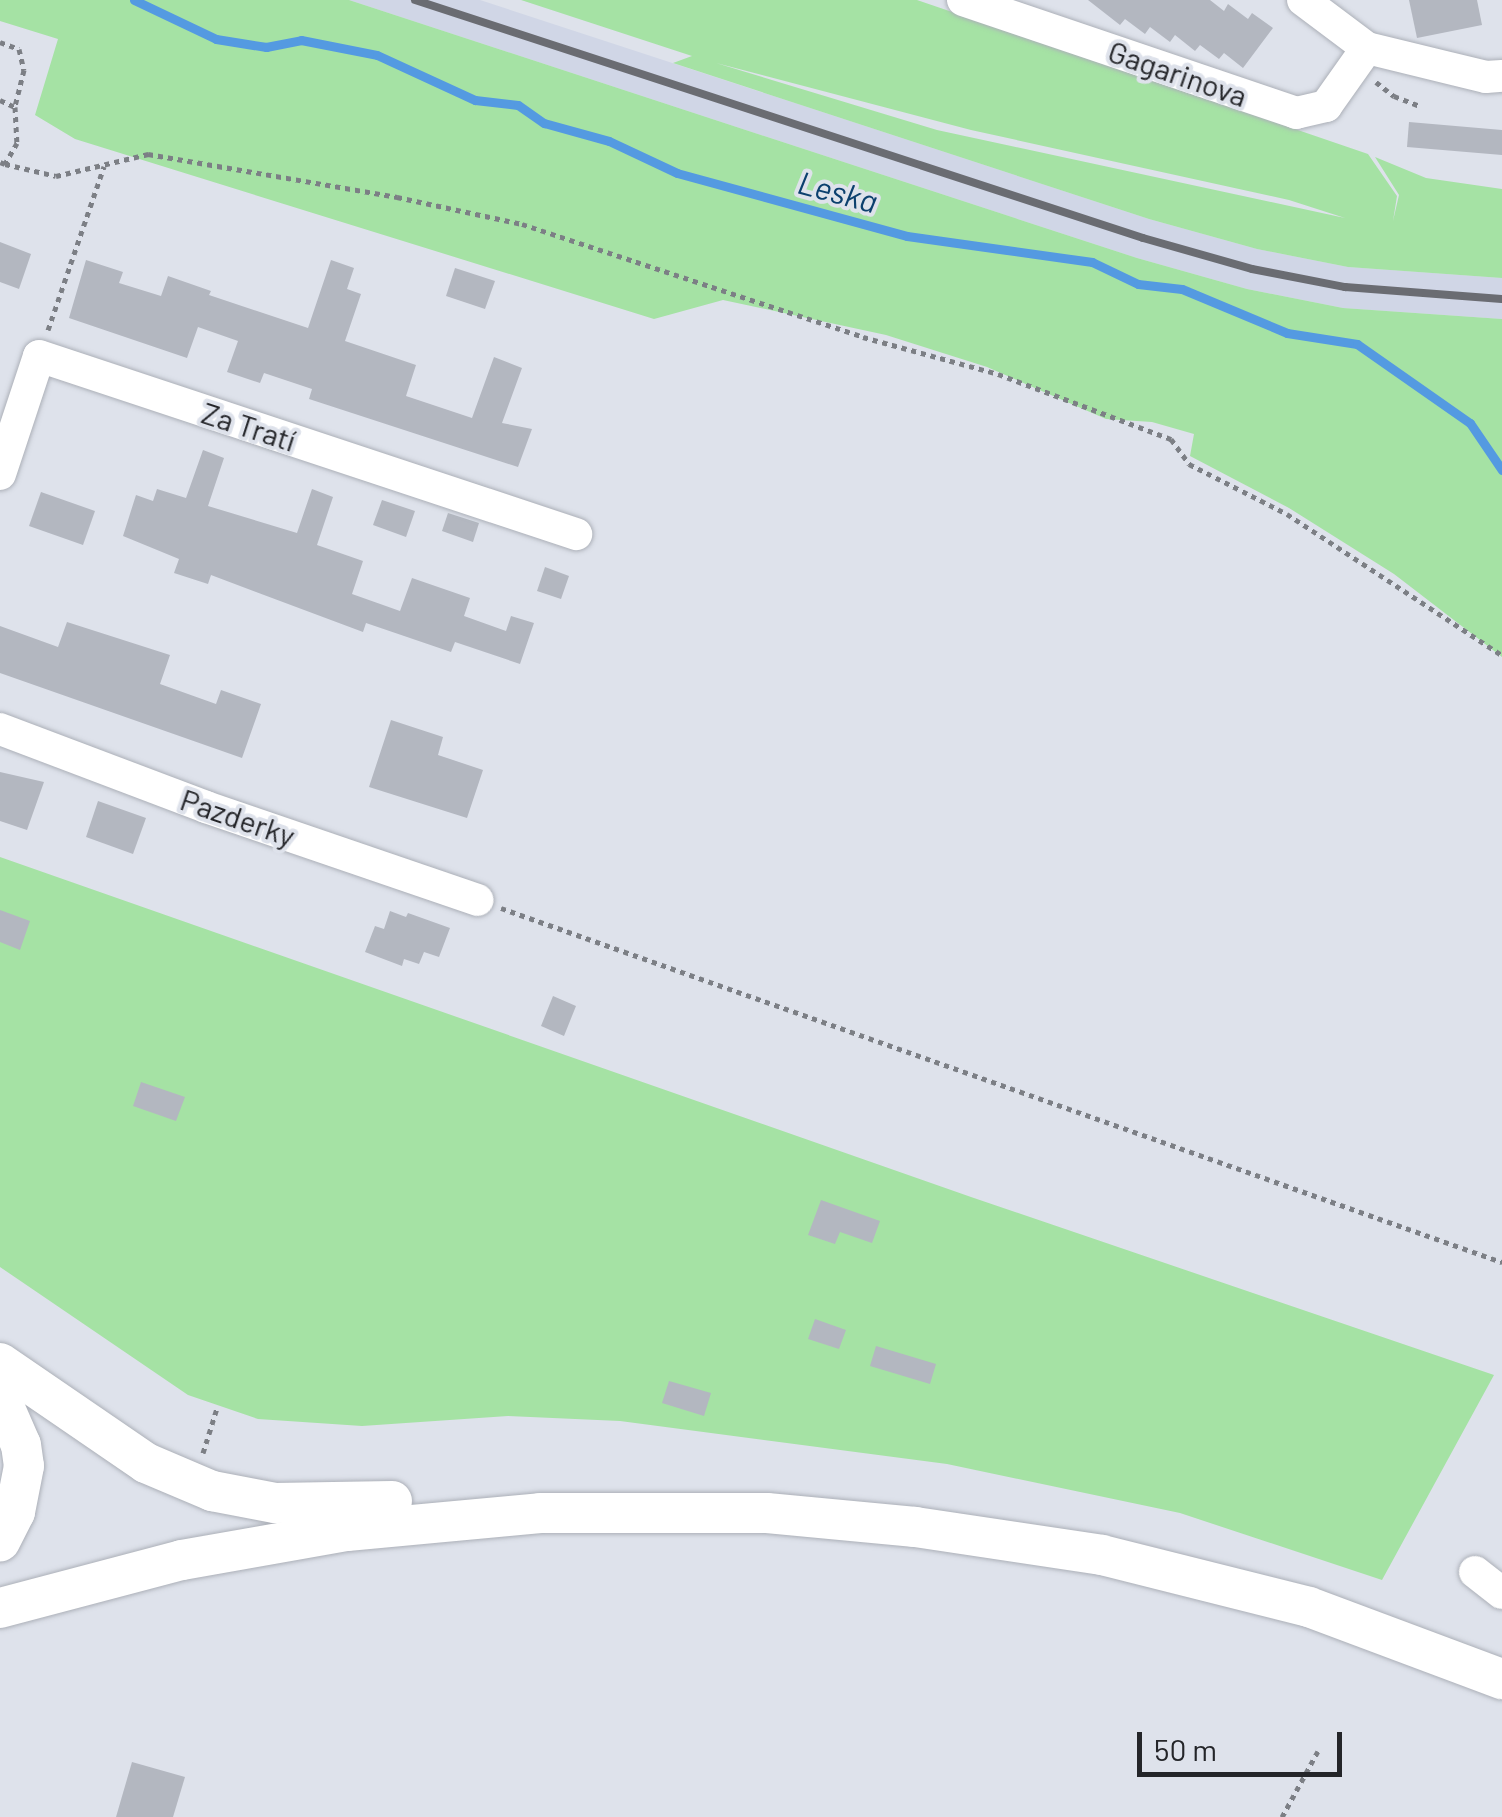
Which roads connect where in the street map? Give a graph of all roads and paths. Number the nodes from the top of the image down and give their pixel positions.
1 (963, 0) edge
2 (1303, 0) edge
3 (0, 42) edge
4 (1368, 48) junction
5 (1502, 76) edge
6 (0, 100) edge
7 (14, 107) junction
8 (3, 163) edge
9 (104, 166) junction
10 (39, 356) junction
11 (0, 474) edge
12 (576, 534) dead end
13 (1502, 655) edge
14 (0, 728) edge
15 (477, 900) joint
16 (1502, 1262) edge
17 (0, 1363) edge
18 (0, 1397) edge
19 (216, 1408) dead end
20 (199, 1465) dead end
21 (679, 1511) junction
22 (0, 1541) edge
23 (1474, 1572) dead end
24 (1502, 1593) edge
25 (0, 1608) edge
26 (1502, 1679) edge
27 (1318, 1751) dead end
28 (1282, 1817) edge

1 - 4 street, Gagarinova
2 - 4 street
3 - 7 path
4 - 5 street
6 - 7 path
7 - 8 path
8 - 9 path
9 - 10 path
9 - 13 path
10 - 11 street
10 - 12 street, Za Tratí
14 - 15 street, Pazderky
15 - 16 path
17 - 21 main road
18 - 22 main road
19 - 20 path
21 - 25 main road
21 - 26 main road
23 - 24 street
27 - 28 path

